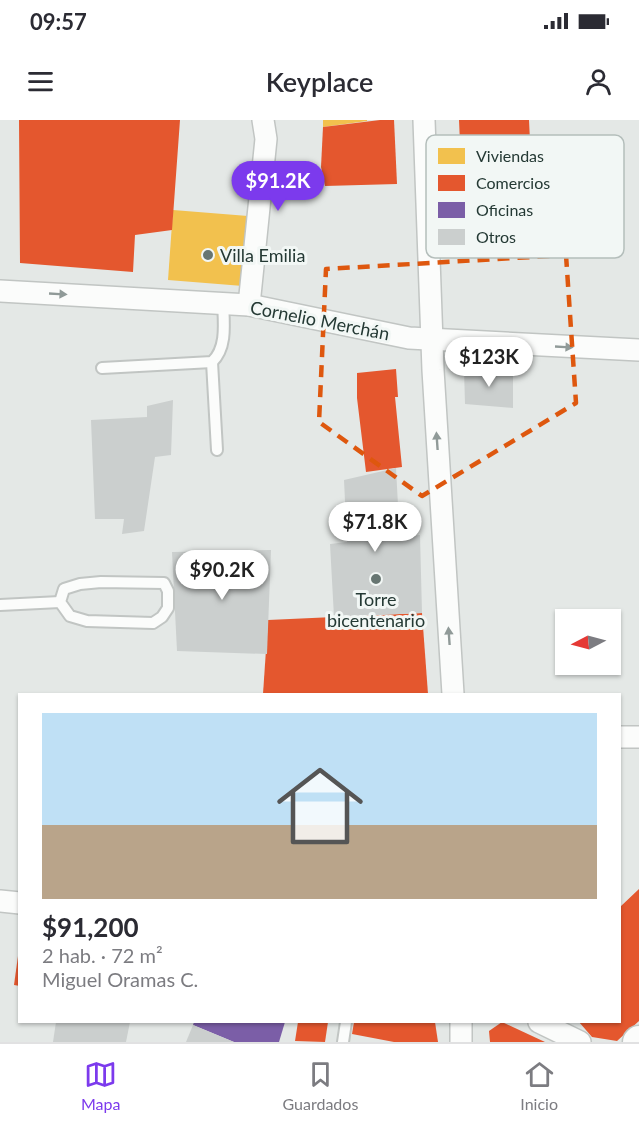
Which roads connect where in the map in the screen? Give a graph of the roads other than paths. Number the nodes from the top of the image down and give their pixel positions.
1 (263, 120) edge
2 (424, 120) edge
3 (426, 175) edge
4 (429, 258) edge
5 (0, 291) edge
6 (223, 303) junction
7 (249, 305) junction
8 (432, 340) junction
9 (639, 350) edge
10 (212, 362) junction
11 (102, 368) dead end
12 (218, 450) dead end
13 (60, 602) junction
14 (0, 605) edge
15 (453, 693) edge
16 (621, 737) edge
17 (639, 737) edge
18 (0, 901) edge
19 (18, 903) edge
20 (346, 1023) edge
21 (460, 1023) edge
22 (541, 1023) edge
23 (343, 1042) edge
24 (461, 1042) edge
25 (580, 1042) edge

1 - 7 street
2 - 3 street
4 - 8 street
5 -> 6 street, Cornelio Merchán
6 - 7 street, Cornelio Merchán
6 - 10 lane
7 - 8 street, Cornelio Merchán
8 -> 9 street, Cornelio Merchán
15 -> 8 street
10 - 11 lane
10 - 12 lane
13 - 13 lane
13 - 14 lane
16 - 17 street
18 - 19 street
20 - 23 lane
21 - 24 street
22 - 25 street

